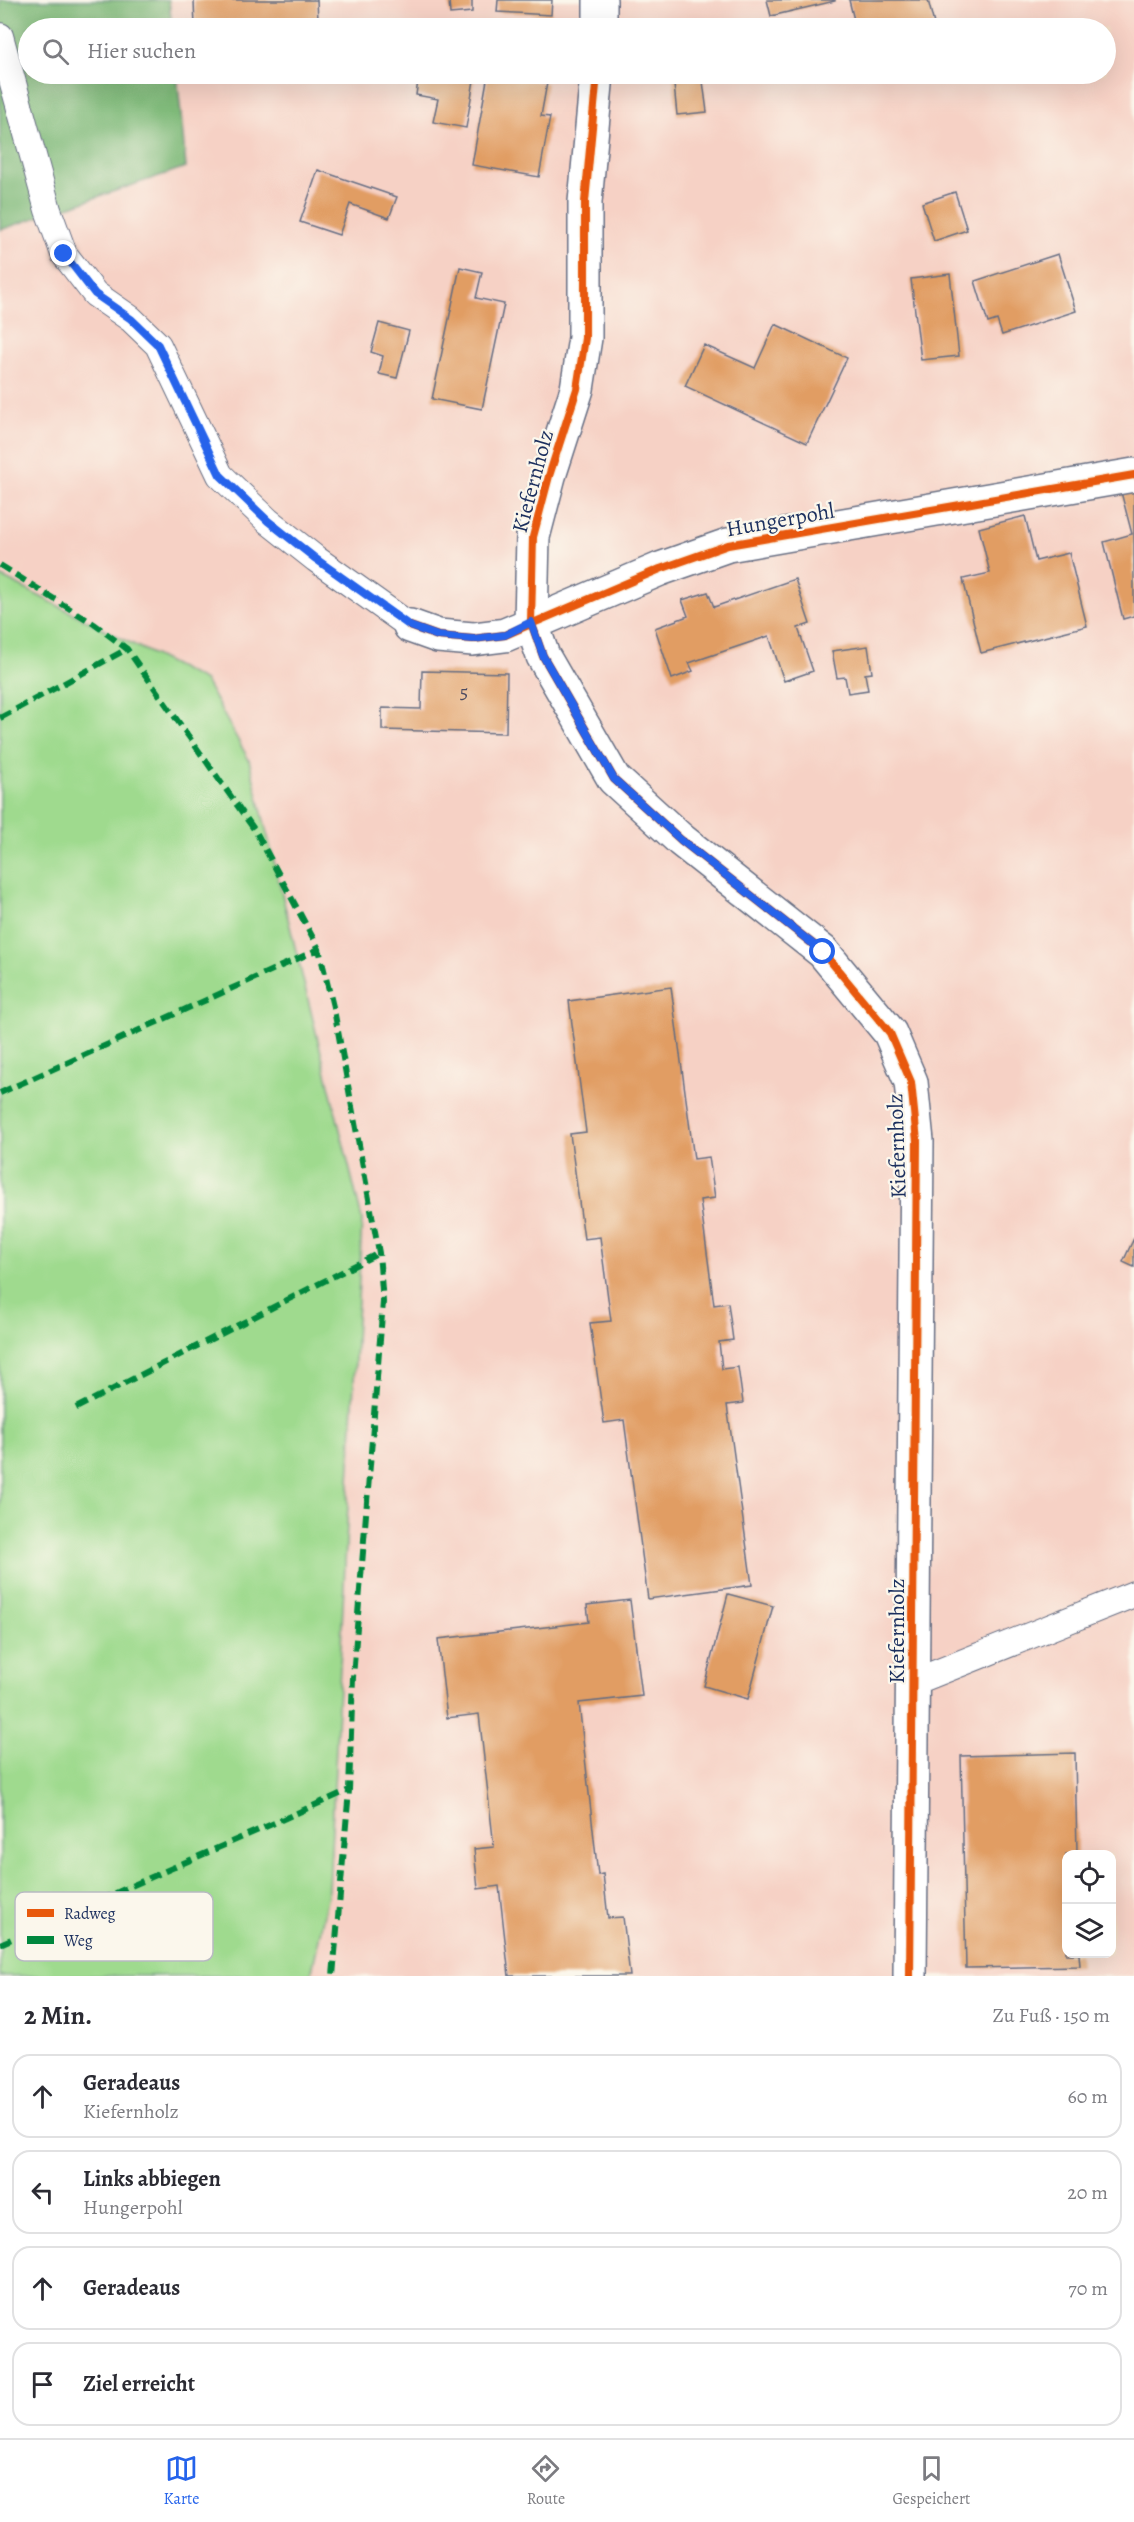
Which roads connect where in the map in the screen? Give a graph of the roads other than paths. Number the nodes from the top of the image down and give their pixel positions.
1 (600, 0) edge
2 (600, 18) edge
3 (0, 36) edge
4 (596, 84) edge
5 (1134, 475) edge
6 (531, 622) junction
7 (410, 626) joint
8 (1134, 1594) edge
9 (914, 1682) junction
10 (910, 1976) edge

1 - 2 street
3 - 7 lane
4 - 6 street, Kiefernholz
5 - 6 street, Hungerpohl
6 - 7 street, Hungerpohl
6 - 9 street, Kiefernholz
8 - 9 lane
9 - 10 street, Kiefernholz

